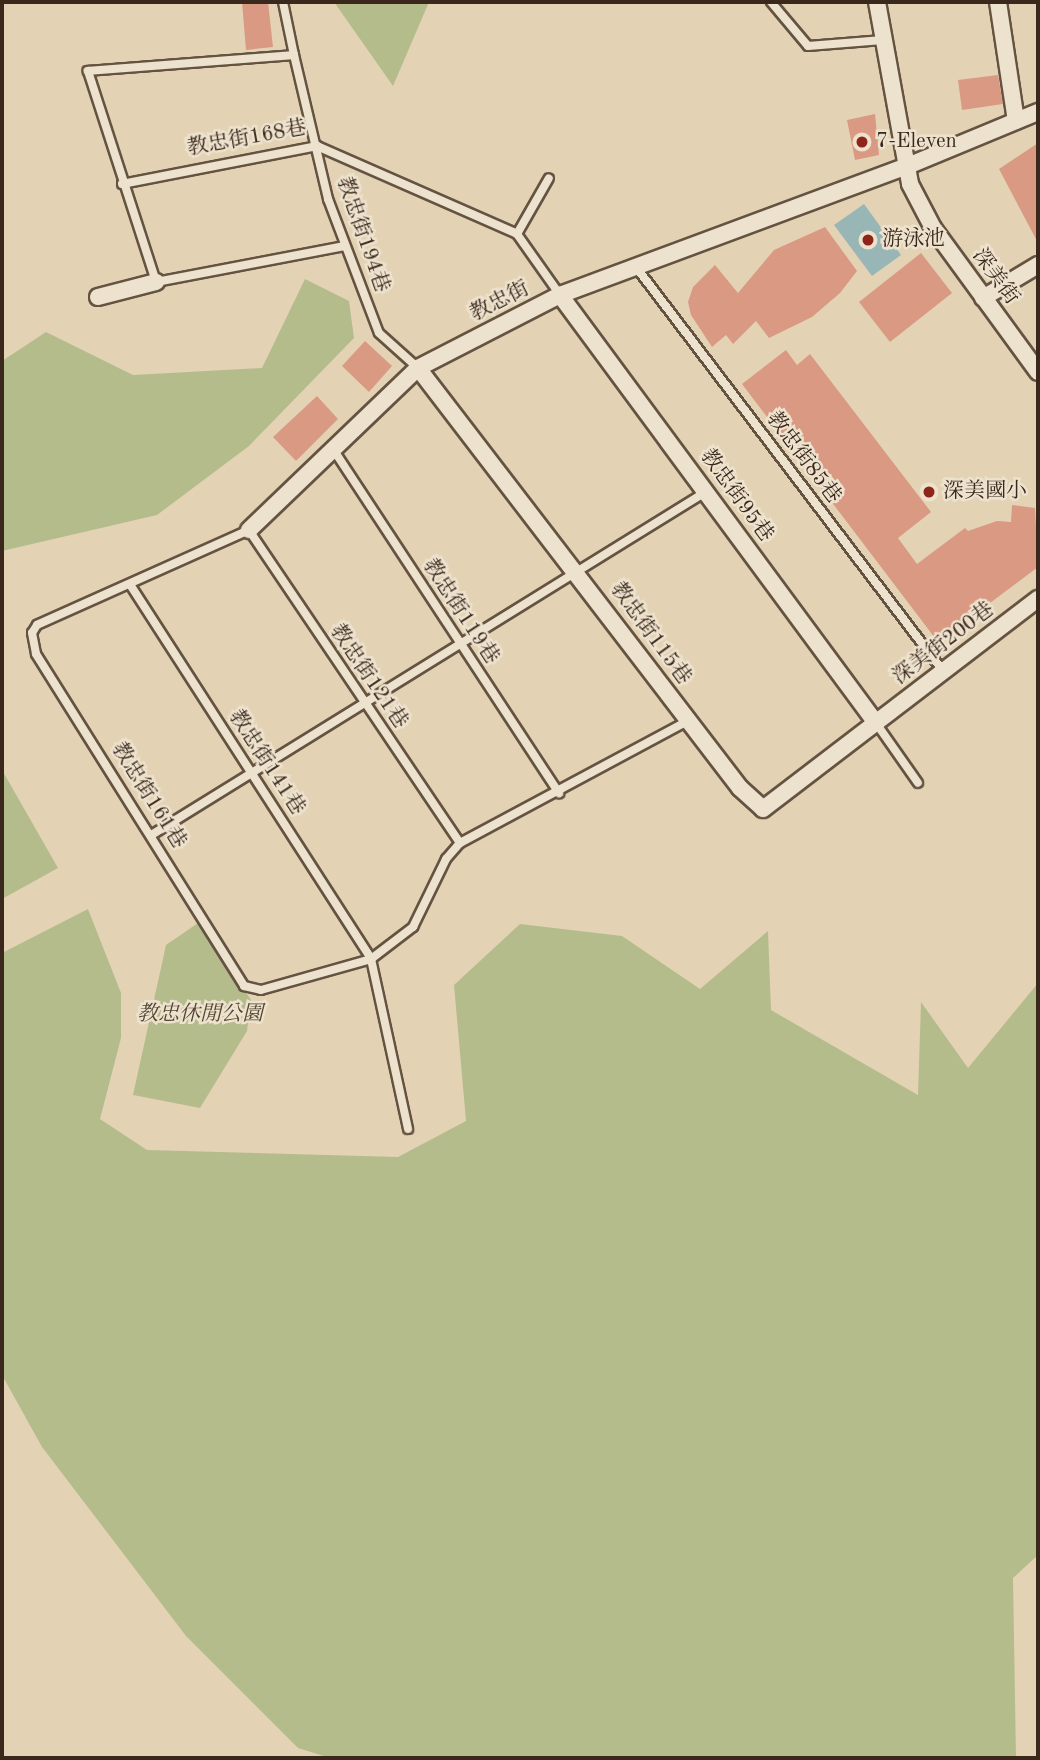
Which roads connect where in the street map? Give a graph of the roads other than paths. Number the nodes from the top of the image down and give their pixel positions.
1 (284, 2) edge
2 (771, 2) edge
3 (877, 2) edge
4 (998, 2) edge
5 (883, 40) junction
6 (294, 55) junction
7 (1038, 112) edge
8 (1016, 121) junction
9 (317, 146) junction
10 (905, 167) junction
11 (549, 178) dead end
12 (122, 184) junction
13 (517, 234) junction
14 (345, 246) junction
15 (1038, 265) edge
16 (636, 267) junction
17 (156, 282) junction
18 (560, 295) junction
19 (98, 297) dead end
20 (984, 298) junction
21 (418, 368) junction
22 (1038, 372) edge
23 (332, 449) junction
24 (707, 491) junction
25 (249, 530) junction
26 (578, 571) junction
27 (131, 586) junction
28 (1038, 599) edge
29 (37, 625) joint
30 (459, 644) junction
31 (943, 671) junction
32 (364, 703) junction
33 (688, 721) junction
34 (876, 723) junction
35 (252, 772) junction
36 (918, 783) dead end
37 (559, 793) junction
38 (153, 834) junction
39 (460, 843) junction
40 (371, 959) junction
41 (408, 1129) dead end

1 - 6 lane, 教忠街194巷
2 - 5 lane
3 - 5 street, 深美街
4 - 8 street
5 - 10 street, 深美街
6 - 9 lane, 教忠街194巷
6 - 12 lane
7 - 8 street, 教忠街
8 - 10 street, 教忠街
9 - 12 lane, 教忠街168巷
9 - 13 lane, 教忠街168巷
9 - 14 lane, 教忠街194巷
10 - 16 street, 教忠街
10 - 20 street, 深美街
11 - 13 lane
12 - 17 lane
13 - 18 lane
14 - 17 lane
14 - 21 lane, 教忠街194巷
15 - 20 street
16 - 18 street, 教忠街
16 - 31 lane, 教忠街85巷
17 - 19 street
18 - 21 street, 教忠街
18 - 24 street, 教忠街95巷
20 - 22 street, 深美街
21 - 23 street, 教忠街
21 - 26 street, 教忠街115巷
23 - 25 street, 教忠街
23 - 30 lane, 教忠街119巷
24 - 26 lane
24 - 34 street, 教忠街95巷
25 - 27 lane, 教忠街
25 - 32 lane, 教忠街121巷
26 - 30 lane
26 - 33 street, 教忠街115巷
27 - 29 lane, 教忠街
27 - 35 lane, 教忠街141巷
28 - 31 street, 深美街200巷
29 - 38 lane, 教忠街161巷
30 - 32 lane
30 - 37 lane, 教忠街119巷
31 - 34 street, 深美街200巷
32 - 35 lane
32 - 39 lane, 教忠街121巷
33 - 34 street, 教忠街115巷
33 - 37 lane
34 - 36 lane
35 - 38 lane
35 - 40 lane, 教忠街141巷
37 - 39 lane
38 - 40 lane, 教忠街161巷
39 - 40 lane
40 - 41 lane

